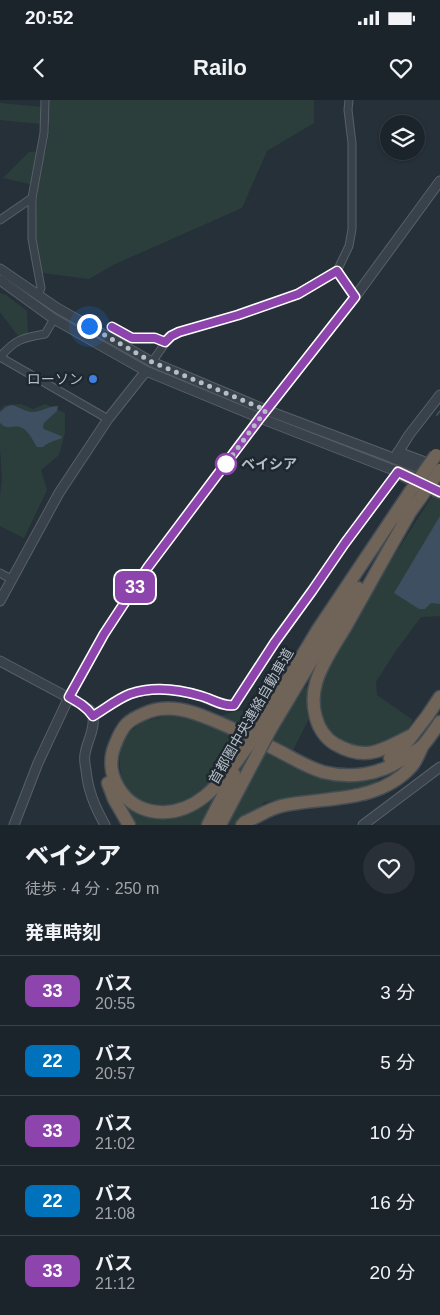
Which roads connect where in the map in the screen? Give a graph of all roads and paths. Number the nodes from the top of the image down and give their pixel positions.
1 (45, 100) edge
2 (349, 100) edge
3 (440, 181) edge
4 (32, 198) junction
5 (0, 220) edge
6 (0, 269) edge
7 (337, 271) junction
8 (0, 280) edge
9 (38, 295) junction
10 (355, 297) junction
11 (54, 319) junction
12 (112, 327) dead end
13 (165, 342) junction
14 (0, 357) edge
15 (152, 362) junction
16 (146, 371) junction
17 (440, 395) edge
18 (266, 410) junction
19 (260, 418) junction
20 (108, 420) junction
21 (396, 455) junction
22 (439, 461) edge
23 (398, 472) junction
24 (440, 476) edge
25 (440, 490) edge
26 (416, 495) junction
27 (408, 516) junction
28 (0, 573) edge
29 (11, 579) junction
30 (0, 601) edge
31 (0, 661) edge
32 (69, 697) junction
33 (440, 697) edge
34 (93, 716) junction
35 (440, 722) edge
36 (265, 727) junction
37 (411, 736) junction
38 (424, 745) junction
39 (254, 748) junction
40 (440, 767) edge
41 (14, 825) edge
42 (105, 825) edge
43 (129, 825) edge
44 (208, 825) edge
45 (220, 825) edge
46 (242, 825) edge
47 (363, 825) edge

1 - 4 street
2 - 7 street
3 - 10 street
4 - 5 street
4 - 9 street
6 - 9 street
7 - 10 street
7 - 13 street
8 - 11 street
9 - 15 street
10 - 18 street
11 - 14 street
11 - 16 street
12 - 13 street
13 - 15 street
14 - 20 street
15 - 18 street
16 - 19 street
16 - 20 street
17 - 21 street
18 - 19 street
18 - 21 street
19 - 23 street
19 - 32 street
20 - 29 street
21 - 22 street
21 - 24 street
22 - 26 highway, 首都圏中央連絡自動車道, bridge
23 - 25 highway
23 - 34 street
26 - 27 highway, 首都圏中央連絡自動車道
26 - 36 highway, 首都圏中央連絡自動車道
27 - 36 highway, 首都圏中央連絡自動車道
27 - 37 highway
28 - 29 street
29 - 30 street
31 - 32 street
32 - 34 street
32 - 41 street
33 - 37 highway
34 - 42 street
35 - 38 highway
36 - 39 highway, 首都圏中央連絡自動車道, bridge
37 - 43 highway
38 - 39 highway
38 - 46 highway
39 - 44 highway, 首都圏中央連絡自動車道
39 - 45 highway, 首都圏中央連絡自動車道
40 - 47 street

